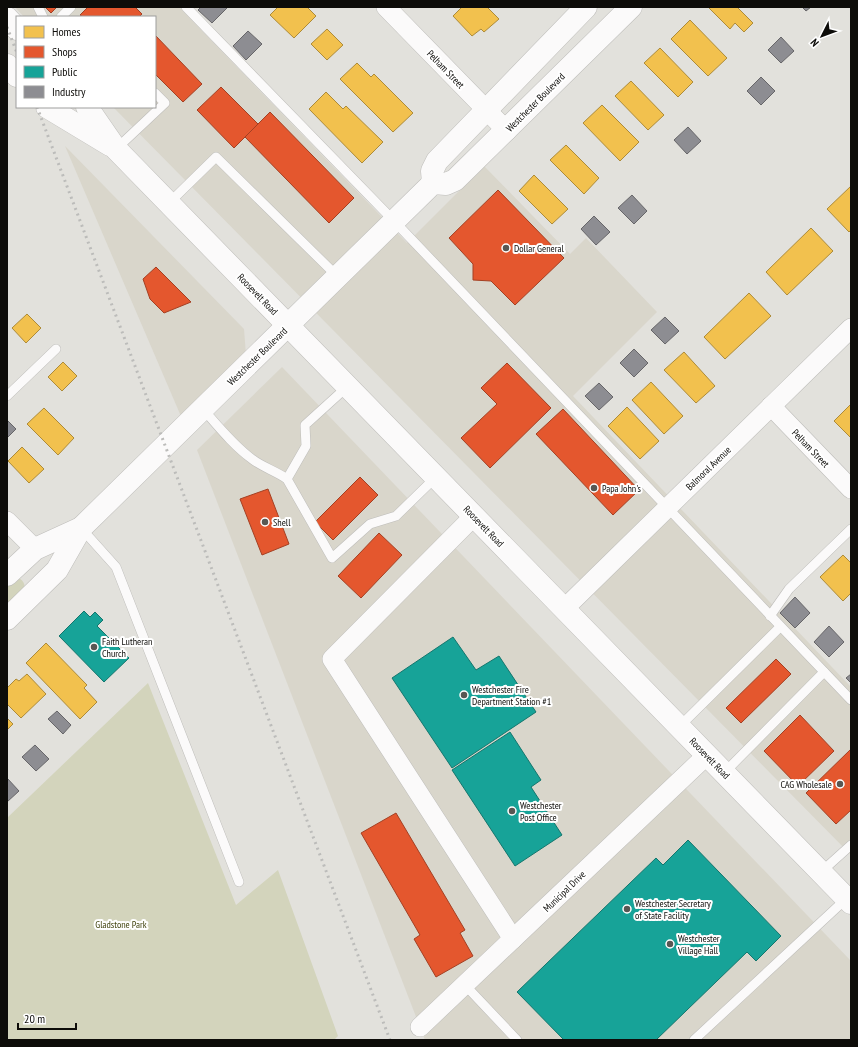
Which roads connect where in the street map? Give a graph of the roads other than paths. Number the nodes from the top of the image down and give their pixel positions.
1 (38, 7) edge
2 (70, 7) edge
3 (186, 7) edge
4 (386, 7) edge
5 (586, 7) edge
6 (631, 7) edge
7 (42, 16) edge
8 (62, 16) edge
9 (7, 18) edge
10 (16, 28) edge
11 (7, 65) edge
12 (16, 75) edge
13 (156, 94) edge
14 (48, 108) edge
15 (88, 108) edge
16 (486, 110) junction
17 (507, 131) junction
18 (116, 149) junction
19 (433, 183) junction
20 (169, 203) junction
21 (395, 222) junction
22 (338, 277) junction
23 (288, 325) junction
24 (851, 328) edge
25 (56, 348) dead end
26 (348, 386) junction
27 (7, 396) edge
28 (771, 406) junction
29 (203, 409) junction
30 (436, 477) junction
31 (288, 478) junction
32 (851, 489) edge
33 (667, 508) junction
34 (474, 516) junction
35 (7, 521) edge
36 (81, 528) junction
37 (851, 529) edge
38 (35, 549) junction
39 (7, 575) edge
40 (564, 609) junction
41 (770, 616) junction
42 (7, 618) edge
43 (780, 627) junction
44 (824, 672) junction
45 (851, 700) edge
46 (679, 727) junction
47 (707, 755) junction
48 (724, 773) junction
49 (851, 845) edge
50 (821, 872) junction
51 (239, 882) dead end
52 (849, 901) edge
53 (513, 940) junction
54 (465, 985) junction
55 (420, 1027) dead end
56 (517, 1040) edge
57 (694, 1040) edge

1 - 7 lane
2 - 8 lane
3 - 21 lane
4 - 16 street, Pelham Street
5 - 16 main road
6 - 17 main road, Westchester Boulevard
9 - 10 main road
11 - 12 main road
13 - 18 lane
14 - 18 main road, Roosevelt Road
15 - 18 main road, Roosevelt Road
16 - 17 street, Pelham Street
16 - 19 main road
17 - 19 main road, Westchester Boulevard
18 - 20 main road, Roosevelt Road
19 - 21 main road, Westchester Boulevard
20 - 22 lane
20 - 23 main road, Roosevelt Road
21 - 22 main road, Westchester Boulevard
21 - 33 lane
22 - 23 main road, Westchester Boulevard
23 - 26 main road, Roosevelt Road
23 - 29 main road, Westchester Boulevard
24 - 28 street, Balmoral Avenue
25 - 27 lane
26 - 30 main road, Roosevelt Road
26 - 31 lane
28 - 32 street, Pelham Street
28 - 33 street, Balmoral Avenue
29 - 31 lane
29 - 36 main road, Westchester Boulevard
30 - 31 lane
30 - 34 main road, Roosevelt Road
33 - 40 street, Balmoral Avenue
33 - 41 lane
34 - 40 main road, Roosevelt Road
34 - 53 street
35 - 38 street
36 - 38 main road, Westchester Boulevard
36 - 42 main road, Westchester Boulevard
36 - 51 lane
37 - 41 lane
38 - 39 main road, Westchester Boulevard
40 - 46 main road, Roosevelt Road
41 - 43 lane
43 - 44 lane
43 - 46 lane
44 - 45 lane
44 - 48 lane
46 - 47 main road, Roosevelt Road
47 - 48 main road, Roosevelt Road
47 - 53 street, Municipal Drive
48 - 50 main road, Roosevelt Road
49 - 50 lane
50 - 52 main road, Roosevelt Road
52 - 57 lane
53 - 54 street, Municipal Drive
54 - 55 street, Municipal Drive
54 - 56 lane

